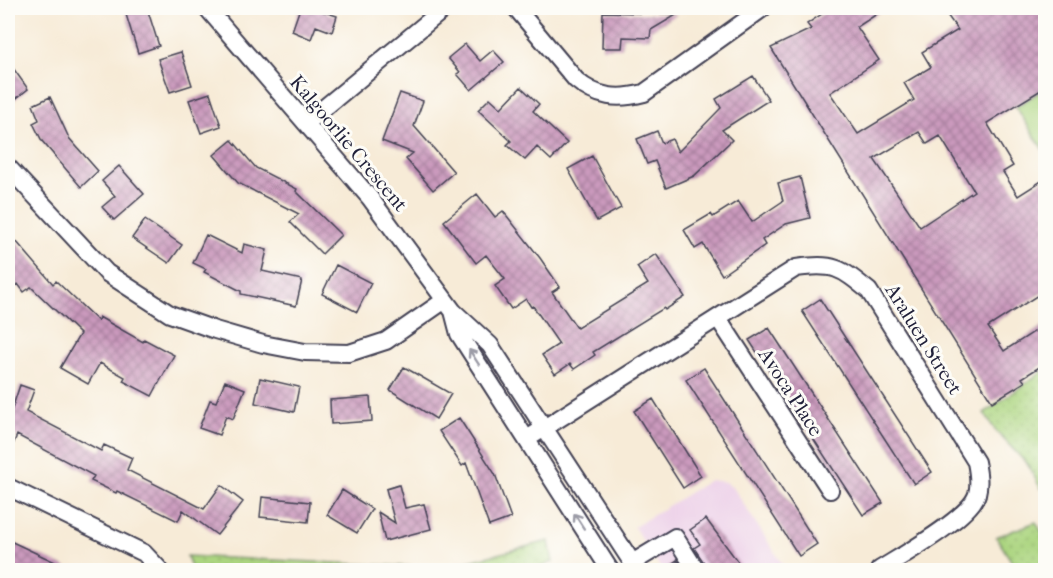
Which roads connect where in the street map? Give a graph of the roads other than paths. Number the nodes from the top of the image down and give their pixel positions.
1 (207, 8) edge
2 (445, 8) edge
3 (516, 8) edge
4 (763, 8) edge
5 (306, 123) junction
6 (8, 167) edge
7 (449, 305) junction
8 (718, 318) junction
9 (544, 428) junction
10 (527, 439) junction
11 (8, 487) edge
12 (830, 490) dead end
13 (635, 567) edge
14 (160, 570) edge
15 (610, 570) edge
16 (696, 570) edge
17 (879, 570) edge

1 - 5 street, Kalgoorlie Crescent
2 - 5 street
3 - 4 street
5 - 7 street, Kalgoorlie Crescent
6 - 7 street
7 - 9 street, Kalgoorlie Crescent
10 -> 7 street, Kalgoorlie Crescent
8 - 9 street, Araluen Street
8 - 12 street, Avoca Place
8 - 17 street, Araluen Street
9 - 10 street, Araluen Street
9 - 13 street, Kalgoorlie Crescent
15 -> 10 street, Kalgoorlie Crescent
11 - 14 street
13 - 16 street

